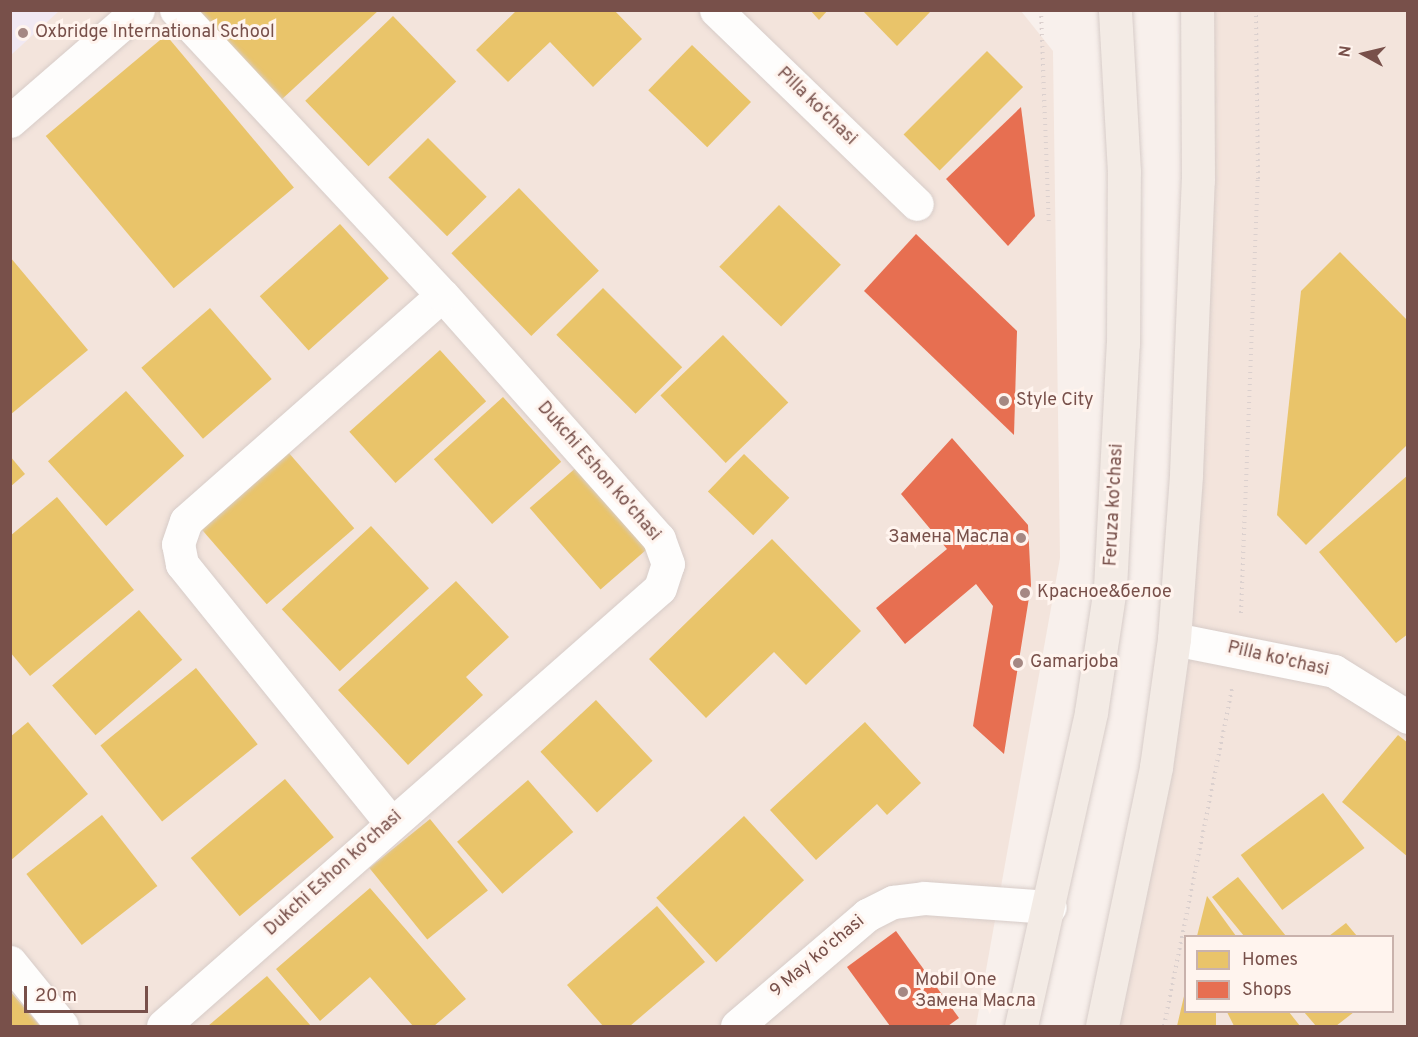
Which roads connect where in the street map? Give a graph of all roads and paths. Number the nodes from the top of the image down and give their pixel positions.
1 (138, 10) edge
2 (176, 10) edge
3 (716, 10) edge
4 (1041, 10) edge
5 (1116, 10) edge
6 (1197, 10) edge
7 (1256, 10) edge
8 (10, 121) edge
9 (917, 204) dead end
10 (1049, 225) dead end
11 (442, 295) junction
12 (1174, 639) junction
13 (1240, 650) junction
14 (1407, 717) edge
15 (391, 823) junction
16 (1050, 907) junction
17 (10, 962) edge
18 (62, 1026) edge
19 (163, 1026) edge
20 (737, 1026) edge
21 (1021, 1026) edge
22 (1102, 1026) edge
23 (1164, 1026) edge

1 - 8 street
2 - 11 street, Dukchi Eshon ko'chasi
3 - 9 street, Pilla ko‘chasi
4 - 10 path
5 - 16 main road, Feruza ko'chasi
6 - 12 main road
7 - 13 path
11 - 15 street
11 - 15 street, Dukchi Eshon ko'chasi
12 - 13 street, Pilla ko'chasi
12 - 22 main road
13 - 14 street, Pilla ko'chasi
13 - 23 path
15 - 19 street, Dukchi Eshon ko'chasi
16 - 20 street, 9 May ko'chasi
16 - 21 main road, Feruza ko'chasi
17 - 18 street

